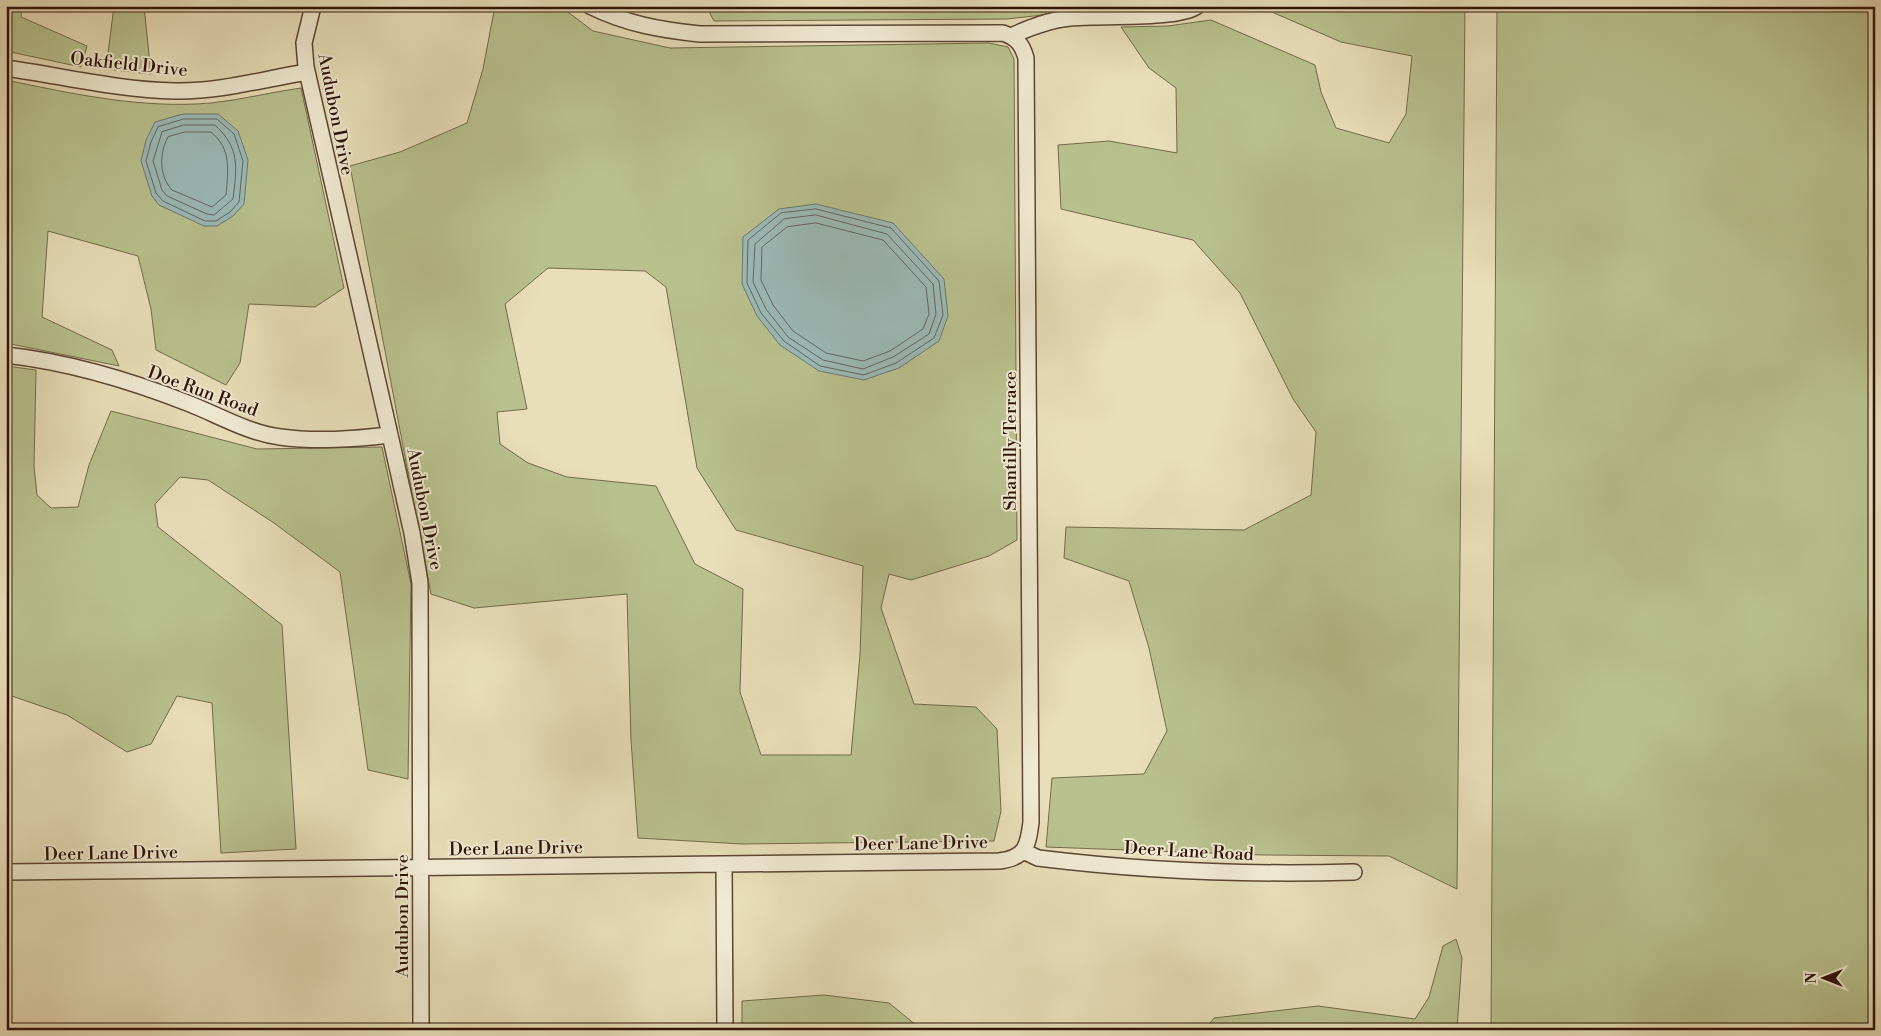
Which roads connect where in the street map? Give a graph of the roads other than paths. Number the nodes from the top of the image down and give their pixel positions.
1 (313, 6) edge
2 (590, 6) edge
3 (1197, 6) edge
4 (1011, 36) junction
5 (6, 68) edge
6 (307, 72) junction
7 (6, 355) edge
8 (390, 435) junction
9 (1023, 851) junction
10 (724, 864) junction
11 (420, 868) junction
12 (6, 872) edge
13 (1354, 872) dead end
14 (421, 1030) edge
15 (725, 1030) edge

1 - 6 street, Audubon Drive
2 - 4 street
3 - 4 street
4 - 9 street, Shantilly Terrace
5 - 6 street, Oakfield Drive
6 - 8 street, Audubon Drive
7 - 8 street, Doe Run Road
8 - 11 street, Audubon Drive
9 - 10 street, Deer Lane Drive
9 - 13 street, Deer Lane Road
10 - 11 street, Deer Lane Drive
10 - 15 street
11 - 12 street, Deer Lane Drive
11 - 14 street, Audubon Drive

